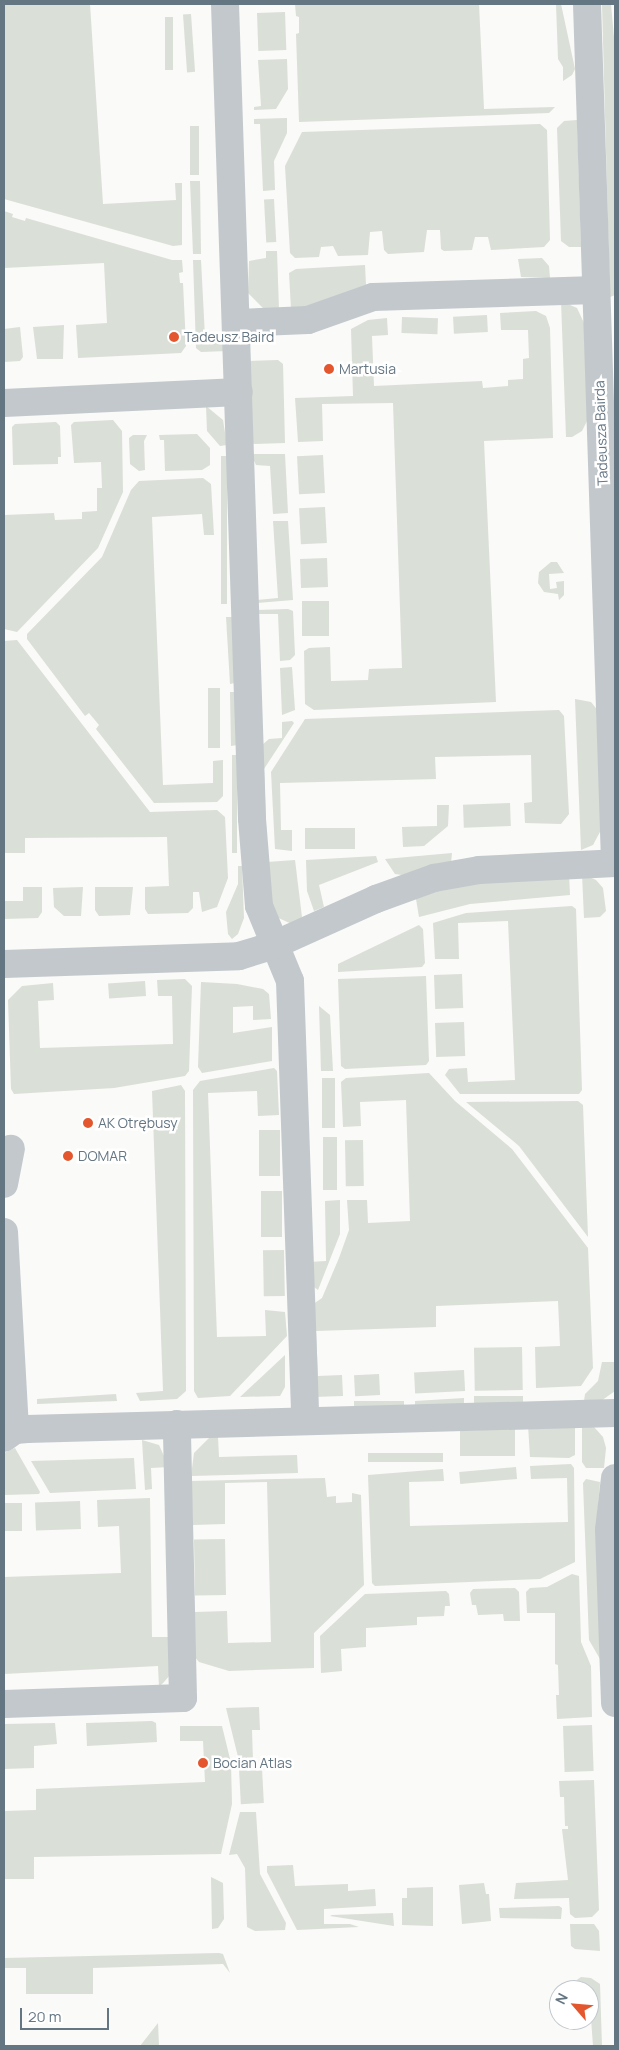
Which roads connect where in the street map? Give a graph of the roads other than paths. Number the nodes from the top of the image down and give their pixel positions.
1 (225, 4) edge
2 (587, 4) edge
3 (596, 290) junction
4 (238, 324) junction
5 (239, 392) junction
6 (4, 403) edge
7 (615, 863) edge
8 (274, 945) junction
9 (4, 964) edge
10 (11, 1149) dead end
11 (4, 1184) edge
12 (4, 1232) edge
13 (615, 1413) edge
14 (305, 1421) junction
15 (177, 1424) junction
16 (9, 1434) edge
17 (615, 1478) edge
18 (615, 1703) edge
19 (4, 1704) edge

1 - 4 street
2 - 3 street, Tadeusza Bairda
3 - 4 street
3 - 7 street, Tadeusza Bairda
4 - 5 street
5 - 6 street
5 - 8 street
7 - 8 street
8 - 9 street
8 - 14 street
10 - 11 street
12 - 16 street
13 - 14 street
14 - 15 street
15 - 16 street
15 - 19 street
17 - 18 street

